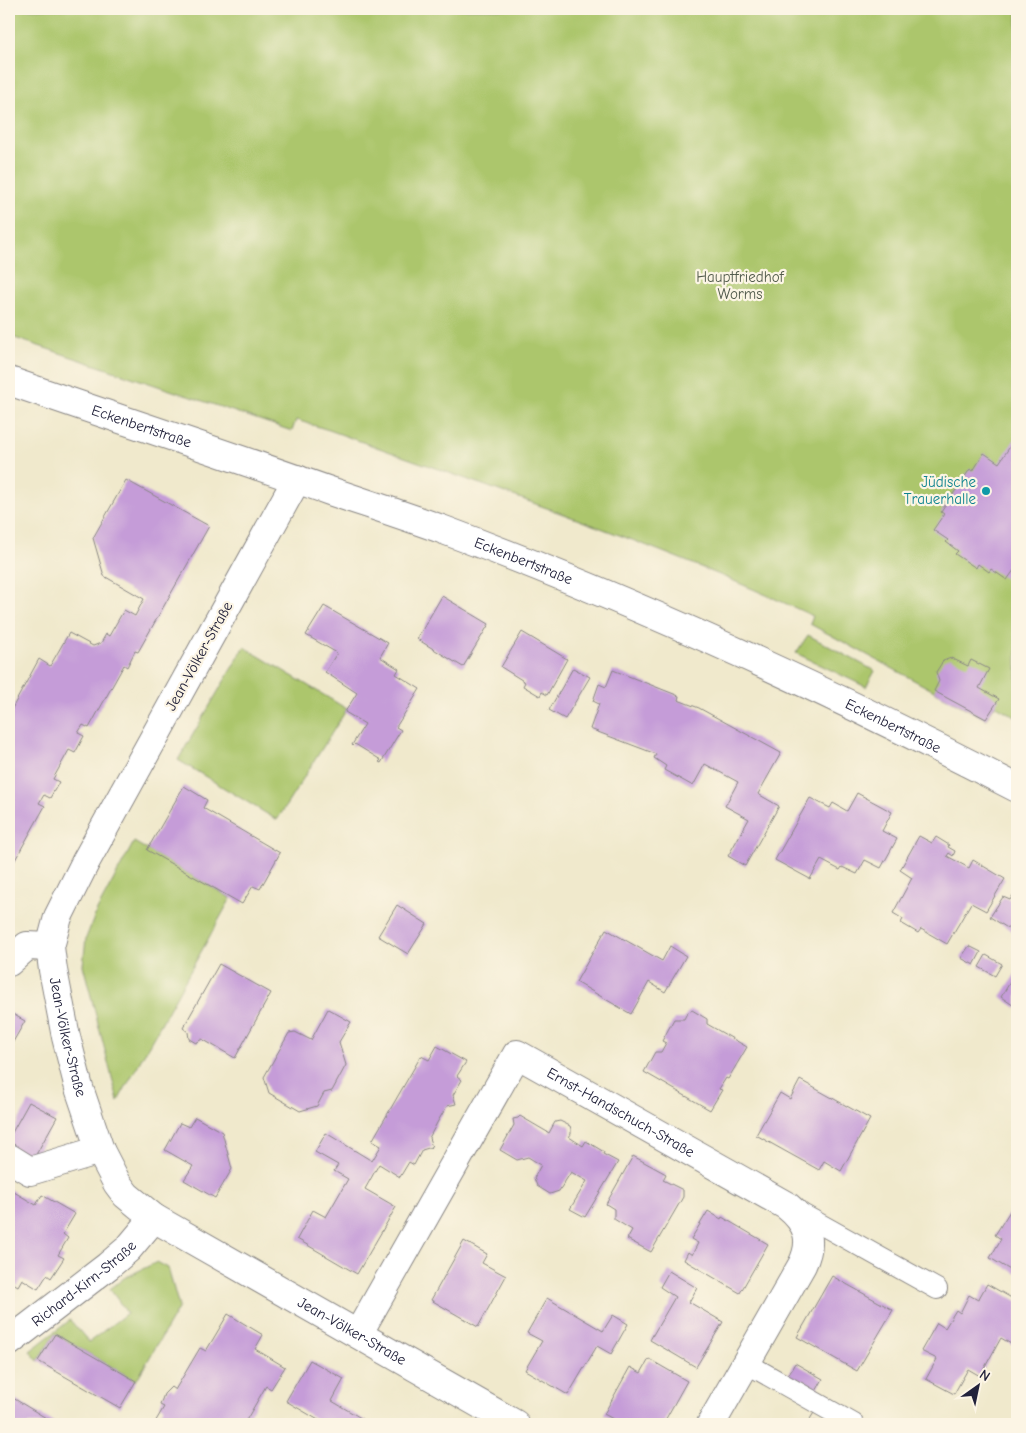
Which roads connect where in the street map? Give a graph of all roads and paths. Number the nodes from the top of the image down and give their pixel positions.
1 (9, 381) edge
2 (297, 479) junction
3 (1017, 788) edge
4 (50, 947) junction
5 (9, 962) edge
6 (100, 1150) junction
7 (9, 1158) edge
8 (787, 1206) junction
9 (154, 1218) junction
10 (937, 1289) dead end
11 (358, 1334) junction
12 (9, 1342) edge
13 (746, 1364) junction
14 (515, 1424) edge
15 (711, 1424) edge
16 (854, 1424) edge

1 - 2 street, Eckenbertstraße
2 - 3 street, Eckenbertstraße
2 - 4 street, Jean-Völker-Straße
4 - 5 street
4 - 6 street, Jean-Völker-Straße
6 - 7 street
6 - 9 street, Jean-Völker-Straße
8 - 10 lane
8 - 11 street, Ernst-Handschuch-Straße
8 - 13 street, Ernst-Handschuch-Straße
9 - 11 street, Jean-Völker-Straße
9 - 12 street, Richard-Kirn-Straße
11 - 14 street, Jean-Völker-Straße
13 - 15 street, Ernst-Handschuch-Straße
13 - 16 lane

